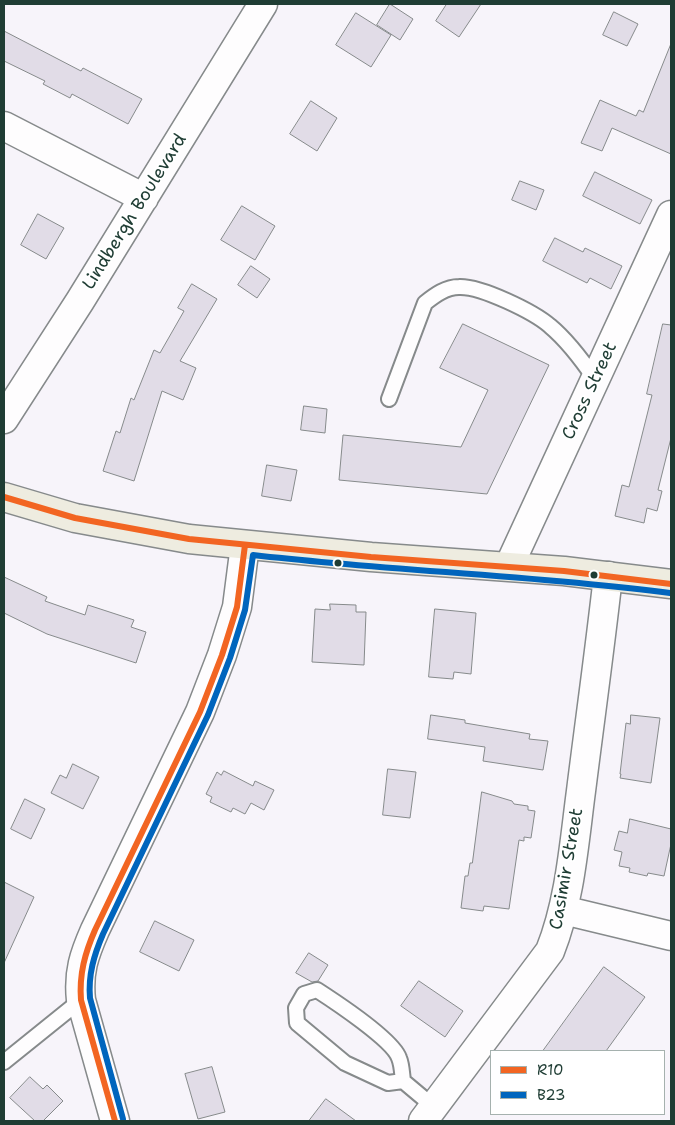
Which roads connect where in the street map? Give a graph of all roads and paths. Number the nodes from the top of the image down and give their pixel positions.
1 (263, 4) edge
2 (4, 126) edge
3 (144, 198) junction
4 (671, 215) edge
5 (595, 379) junction
6 (389, 399) dead end
7 (4, 419) edge
8 (4, 497) edge
9 (245, 545) junction
10 (509, 566) junction
11 (608, 576) junction
12 (671, 584) edge
13 (563, 910) junction
14 (671, 936) edge
15 (81, 1000) junction
16 (4, 1062) edge
17 (403, 1081) junction
18 (429, 1114) edge
19 (115, 1121) edge

1 - 3 street, Lindbergh Boulevard
2 - 3 street
3 - 7 street, Lindbergh Boulevard
4 - 5 street, Cross Street
5 - 6 lane
5 - 10 street, Cross Street
8 - 9 main road
9 - 10 main road
9 - 15 street
10 - 11 main road
11 - 12 main road
11 - 13 street, Casimir Street
13 - 14 street
13 - 18 street, Casimir Street
15 - 16 lane
15 - 19 street
17 - 17 lane
17 - 18 lane

